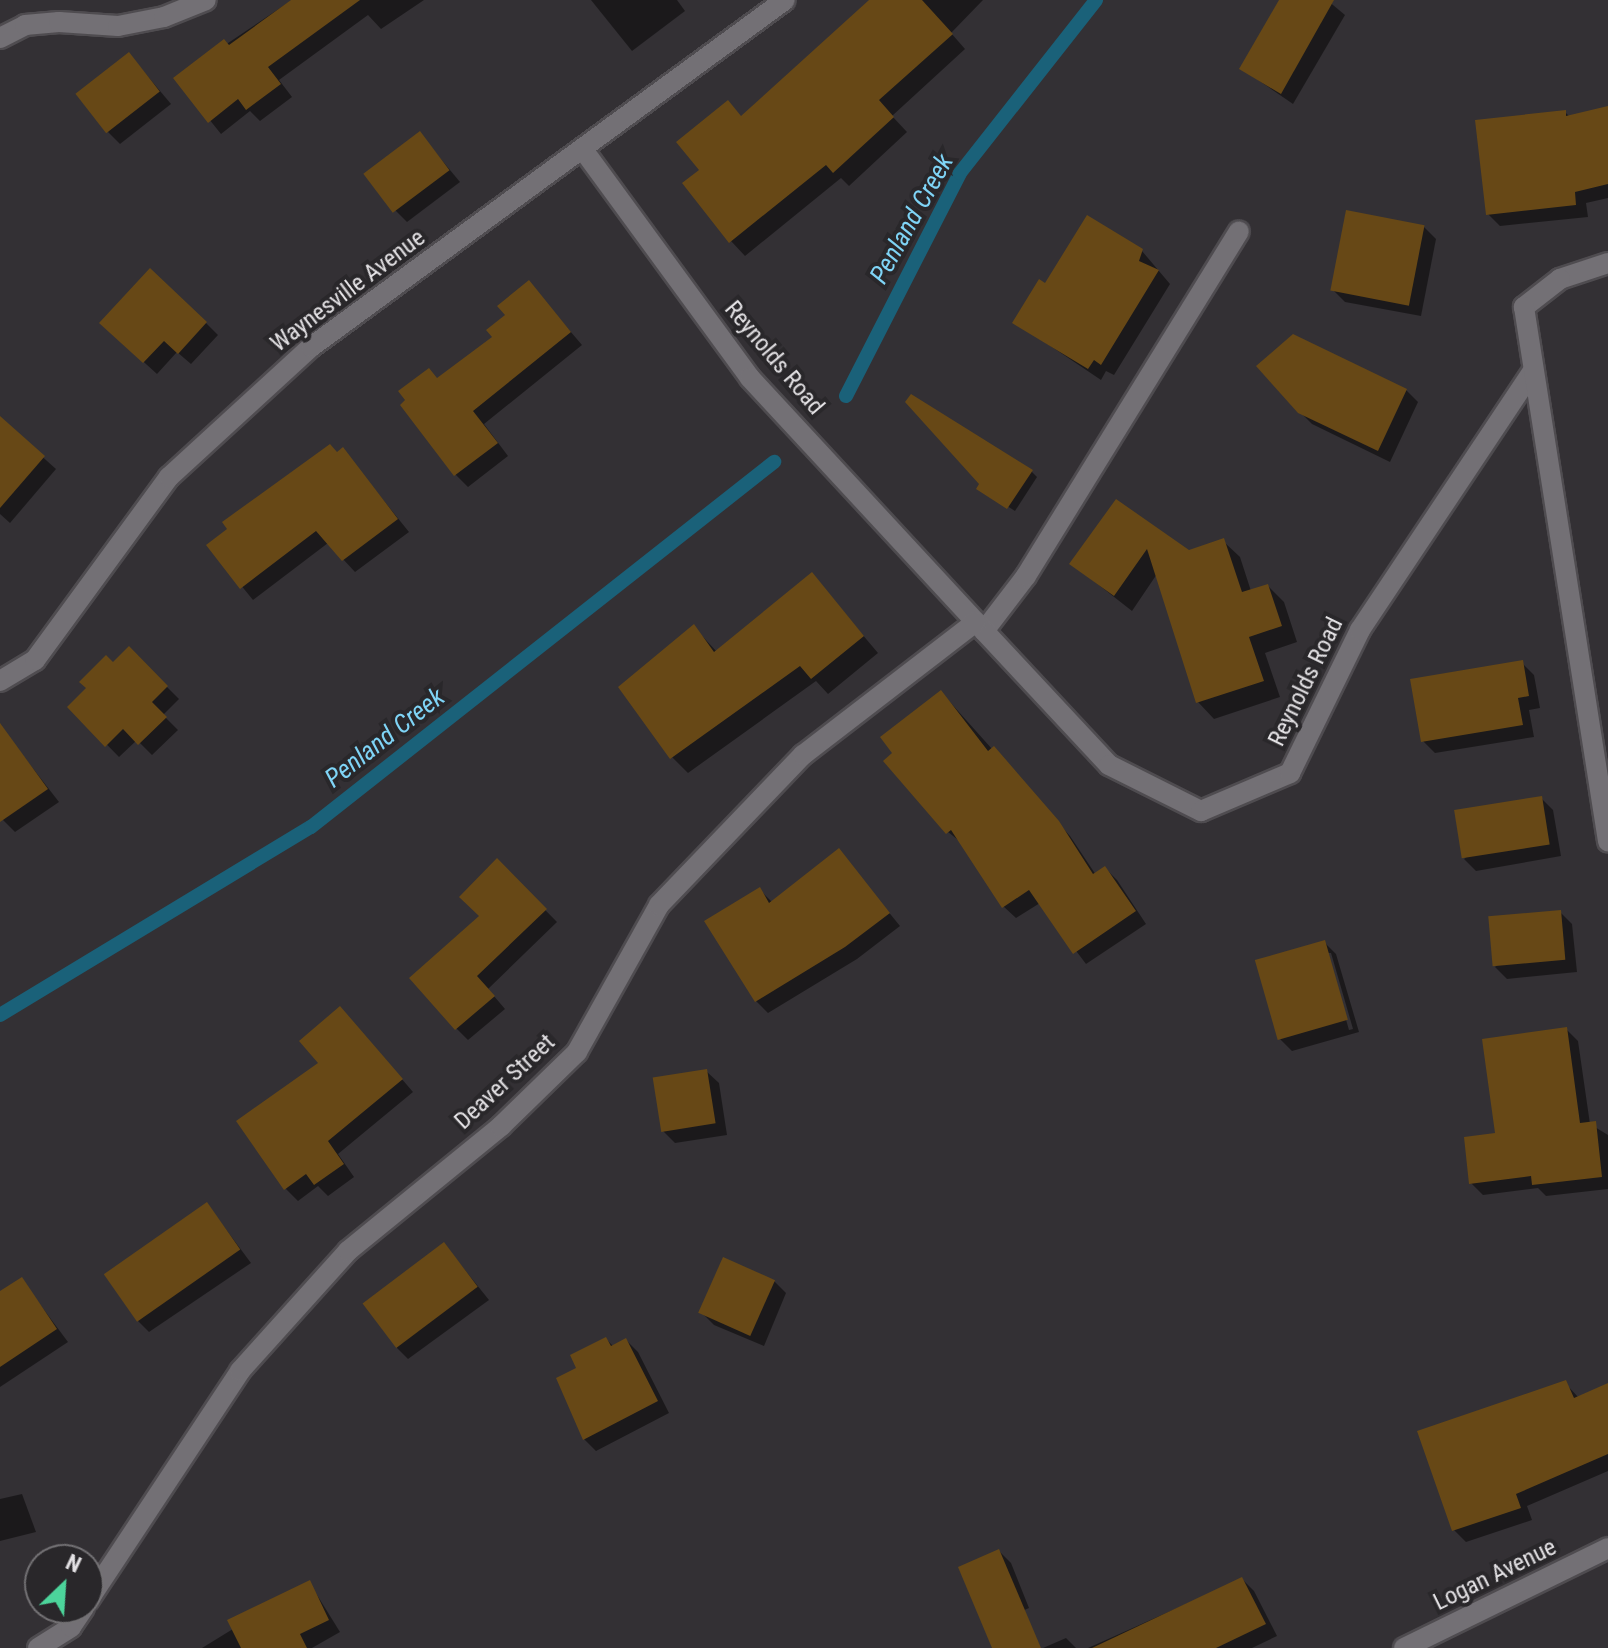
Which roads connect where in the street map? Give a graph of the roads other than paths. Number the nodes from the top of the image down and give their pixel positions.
1 (206, 0) edge
2 (785, 0) edge
3 (0, 38) edge
4 (584, 151) junction
5 (1239, 231) dead end
6 (1608, 263) edge
7 (1533, 371) junction
8 (980, 626) junction
9 (0, 681) edge
10 (1608, 841) edge
11 (1608, 1548) edge
12 (104, 1577) edge
13 (73, 1624) edge
14 (38, 1648) edge
15 (1404, 1648) edge

1 - 3 street
2 - 4 street, Waynesville Avenue
4 - 8 street, Reynolds Road
4 - 9 street, Waynesville Avenue
5 - 8 street, Deaver Street
6 - 7 street
7 - 8 street, Reynolds Road
7 - 10 street
8 - 12 street, Deaver Street
11 - 15 street, Logan Avenue
13 - 14 street

